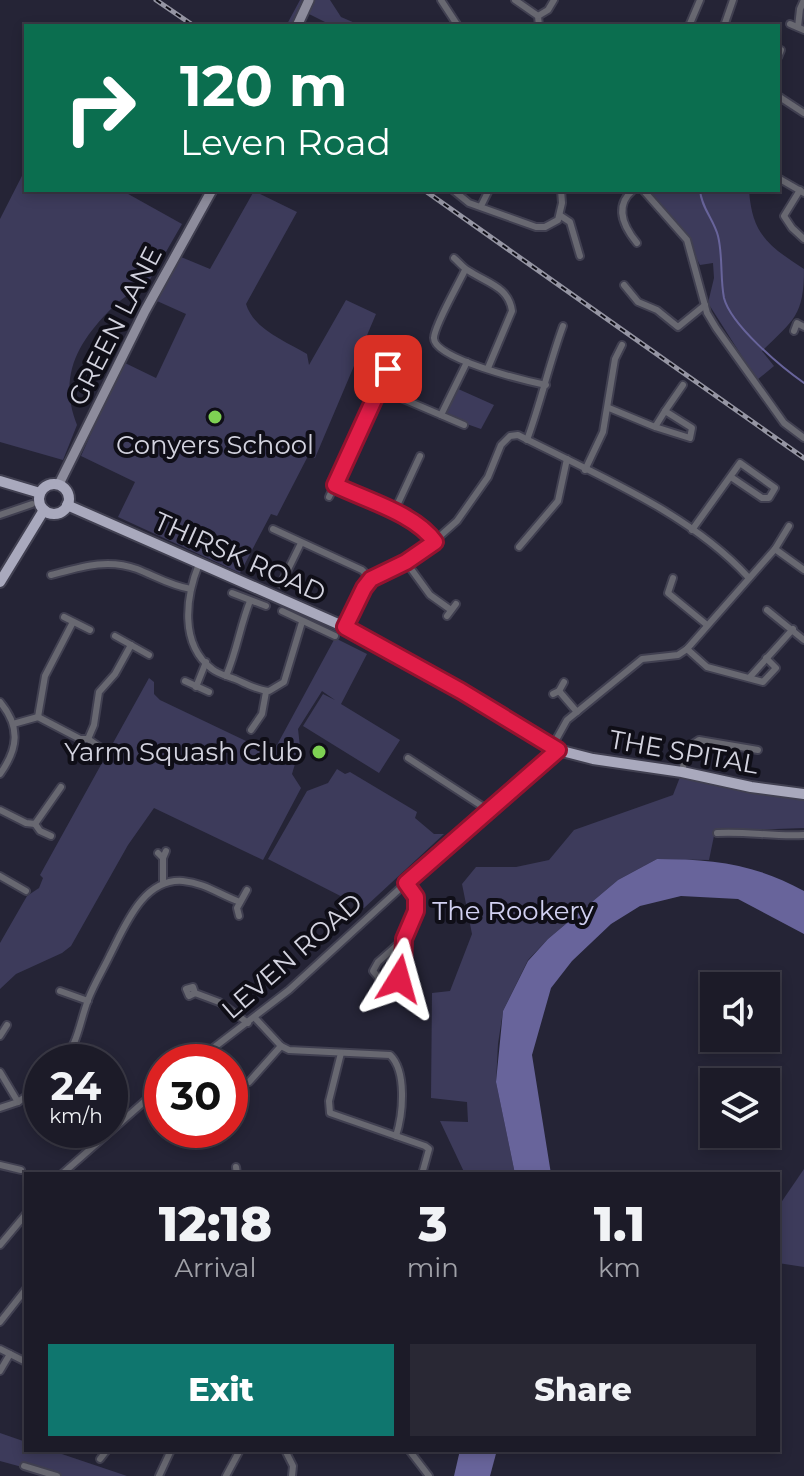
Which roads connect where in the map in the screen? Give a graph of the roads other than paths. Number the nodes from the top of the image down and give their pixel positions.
1 (309, 0) edge
2 (441, 0) edge
3 (515, 0) edge
4 (554, 0) edge
5 (700, 0) edge
6 (733, 0) edge
7 (804, 0) edge
8 (538, 16) junction
9 (298, 24) edge
10 (457, 24) edge
11 (539, 24) edge
12 (690, 24) edge
13 (725, 24) edge
14 (790, 24) dead end
15 (801, 28) edge
16 (780, 97) edge
17 (804, 113) edge
18 (780, 179) edge
19 (211, 192) edge
20 (455, 192) edge
21 (488, 192) edge
22 (561, 192) edge
23 (631, 192) edge
24 (645, 192) edge
25 (802, 192) edge
26 (481, 206) junction
27 (561, 216) junction
28 (804, 239) edge
29 (637, 243) dead end
30 (577, 253) dead end
31 (454, 258) dead end
32 (465, 270) junction
33 (624, 285) dead end
34 (705, 305) junction
35 (563, 326) dead end
36 (804, 327) edge
37 (794, 331) dead end
38 (622, 351) dead end
39 (467, 362) junction
40 (488, 368) junction
41 (388, 369) dead end
42 (546, 385) junction
43 (683, 385) dead end
44 (380, 389) junction
45 (609, 408) junction
46 (665, 411) junction
47 (441, 415) junction
48 (464, 425) dead end
49 (655, 427) junction
50 (804, 438) edge
51 (527, 440) junction
52 (420, 456) dead end
53 (567, 459) junction
54 (585, 470) junction
55 (731, 477) junction
56 (0, 481) edge
57 (59, 484) junction
58 (335, 485) junction
59 (40, 493) junction
60 (329, 497) dead end
61 (32, 504) dead end
62 (67, 505) junction
63 (44, 510) junction
64 (394, 512) junction
65 (0, 515) edge
66 (789, 526) dead end
67 (273, 529) dead end
68 (692, 530) junction
69 (435, 542) junction
70 (521, 542) dead end
71 (301, 543) junction
72 (775, 549) junction
73 (406, 562) junction
74 (199, 564) junction
75 (804, 570) edge
76 (60, 572) junction
77 (51, 575) dead end
78 (285, 575) junction
79 (748, 577) junction
80 (673, 578) dead end
81 (371, 579) junction
82 (294, 580) dead end
83 (63, 581) dead end
84 (0, 582) edge
85 (281, 584) dead end
86 (191, 589) junction
87 (232, 593) dead end
88 (250, 601) junction
89 (266, 606) dead end
90 (451, 610) dead end
91 (767, 610) dead end
92 (282, 611) dead end
93 (64, 617) dead end
94 (73, 622) junction
95 (302, 622) junction
96 (707, 625) junction
97 (345, 627) junction
98 (793, 629) junction
99 (90, 630) dead end
100 (115, 636) dead end
101 (335, 636) dead end
102 (804, 640) edge
103 (131, 645) junction
104 (687, 649) junction
105 (149, 655) dead end
106 (766, 658) junction
107 (206, 662) junction
108 (226, 676) junction
109 (750, 677) junction
110 (185, 681) dead end
111 (564, 682) dead end
112 (196, 687) junction
113 (209, 692) dead end
114 (266, 692) junction
115 (0, 702) edge
116 (577, 712) junction
117 (262, 714) junction
118 (38, 717) junction
119 (270, 719) dead end
120 (13, 724) junction
121 (251, 730) dead end
122 (88, 739) junction
123 (101, 748) dead end
124 (555, 748) junction
125 (755, 752) dead end
126 (408, 758) dead end
127 (682, 772) junction
128 (0, 774) edge
129 (61, 787) dead end
130 (804, 794) edge
131 (0, 810) edge
132 (488, 810) junction
133 (35, 824) junction
134 (804, 835) edge
135 (51, 836) dead end
136 (721, 836) dead end
137 (163, 854) dead end
138 (0, 876) edge
139 (163, 883) junction
140 (406, 883) junction
141 (247, 890) dead end
142 (26, 891) dead end
143 (240, 902) junction
144 (239, 916) dead end
145 (404, 939) junction
146 (69, 986) dead end
147 (60, 991) dead end
148 (195, 993) dead end
149 (69, 994) junction
150 (88, 1001) junction
151 (251, 1021) junction
152 (73, 1044) edge
153 (220, 1044) edge
154 (281, 1046) junction
155 (341, 1053) junction
156 (0, 1072) edge
157 (249, 1082) dead end
158 (24, 1098) edge
159 (18, 1102) junction
160 (144, 1102) edge
161 (0, 1108) edge
162 (396, 1136) junction
163 (12, 1158) dead end
164 (0, 1165) edge
165 (9, 1167) junction
166 (21, 1170) dead end
167 (64, 1172) edge
168 (423, 1172) edge
169 (24, 1216) edge
170 (0, 1245) edge
171 (24, 1292) edge
172 (0, 1322) edge
173 (0, 1349) edge
174 (10, 1354) junction
175 (24, 1361) edge
176 (0, 1371) edge
177 (105, 1452) edge
178 (170, 1452) edge
179 (239, 1452) edge
180 (286, 1452) edge
181 (411, 1452) edge
182 (39, 1459) dead end
183 (100, 1459) dead end
184 (24, 1466) dead end
185 (36, 1470) junction
186 (57, 1476) edge
187 (159, 1476) edge
188 (226, 1476) edge
189 (292, 1476) edge
190 (429, 1476) edge

1 - 9 main road
2 - 10 street
3 - 8 street
4 - 8 street
5 - 12 street
6 - 13 street
7 - 15 street
8 - 11 street
14 - 15 street
16 - 17 street
18 - 25 street
19 - 57 main road, GREEN LANE
20 - 26 street
21 - 26 street
22 - 27 street
23 - 29 street
24 - 34 street
25 - 28 street
26 - 27 street
27 - 30 street
31 - 32 street
32 - 39 street
32 - 40 street
33 - 34 street
34 - 50 street
35 - 42 street
36 - 37 street
38 - 45 street
39 - 40 street
39 - 47 street
40 - 42 street
41 - 44 street
42 - 51 street
43 - 46 street
44 - 47 street
44 - 58 street
45 - 49 street
45 - 54 street
46 - 49 street
46 - 49 street
47 - 48 street
51 - 53 street
51 - 69 street
52 - 64 street
53 - 54 street
53 - 70 street
54 - 68 street
55 - 55 street
55 - 68 street
56 - 59 main road
57 - 59 main road
57 - 62 main road
58 - 60 street
58 - 64 street
59 - 63 main road
61 - 65 street
62 - 63 main road
62 - 74 main road, THIRSK ROAD
63 - 84 main road
64 - 69 street
66 - 72 street
67 - 71 street
68 - 79 street
69 - 73 street
71 - 78 street
71 - 81 street
72 - 75 street
72 - 79 street
73 - 81 street
73 - 90 street
74 - 86 street
74 - 97 main road, THIRSK ROAD
76 - 77 street
76 - 83 street
76 - 86 street
78 - 82 street
78 - 85 street
79 - 96 street
80 - 96 street
81 - 97 street
86 - 107 street
87 - 88 street
88 - 89 street
88 - 108 street
91 - 98 street
92 - 95 street
93 - 94 street
94 - 99 street
94 - 118 street
95 - 101 street
95 - 114 street
96 - 104 street
97 - 124 main road, THIRSK ROAD
98 - 102 street
98 - 106 street
100 - 103 street
103 - 105 street
103 - 122 street
104 - 109 street
104 - 116 street, LEVEN ROAD
106 - 109 street
106 - 109 street
107 - 108 street
107 - 112 street
108 - 114 street
110 - 112 street
111 - 116 street
112 - 113 street
114 - 117 street
115 - 120 street
116 - 124 street, LEVEN ROAD
117 - 119 street
117 - 121 street
118 - 120 street
118 - 122 street
120 - 128 street
122 - 123 street
124 - 127 main road, THE SPITAL
124 - 132 street, LEVEN ROAD
125 - 127 street
126 - 132 street
127 - 130 main road, THE SPITAL
129 - 133 street
131 - 133 street
132 - 140 street, LEVEN ROAD
133 - 135 street
134 - 136 street
137 - 139 street
138 - 142 street
139 - 143 street
139 - 150 street
140 - 145 street
140 - 151 street, LEVEN ROAD
141 - 143 street
143 - 144 street
145 - 145 street
146 - 149 street
147 - 149 street
148 - 151 street
149 - 150 street
150 - 152 street
151 - 153 street, LEVEN ROAD
151 - 154 street
154 - 155 street
154 - 157 street
155 - 162 street
155 - 162 street
156 - 159 street
158 - 159 street
159 - 161 street
160 - 167 street
162 - 168 street
163 - 165 street
164 - 165 street
165 - 166 street
169 - 170 street
171 - 172 street
173 - 174 street
174 - 175 street
174 - 176 street
177 - 183 street
178 - 187 street
179 - 188 street
180 - 189 street
181 - 190 street
182 - 185 street
184 - 185 street
185 - 186 street

